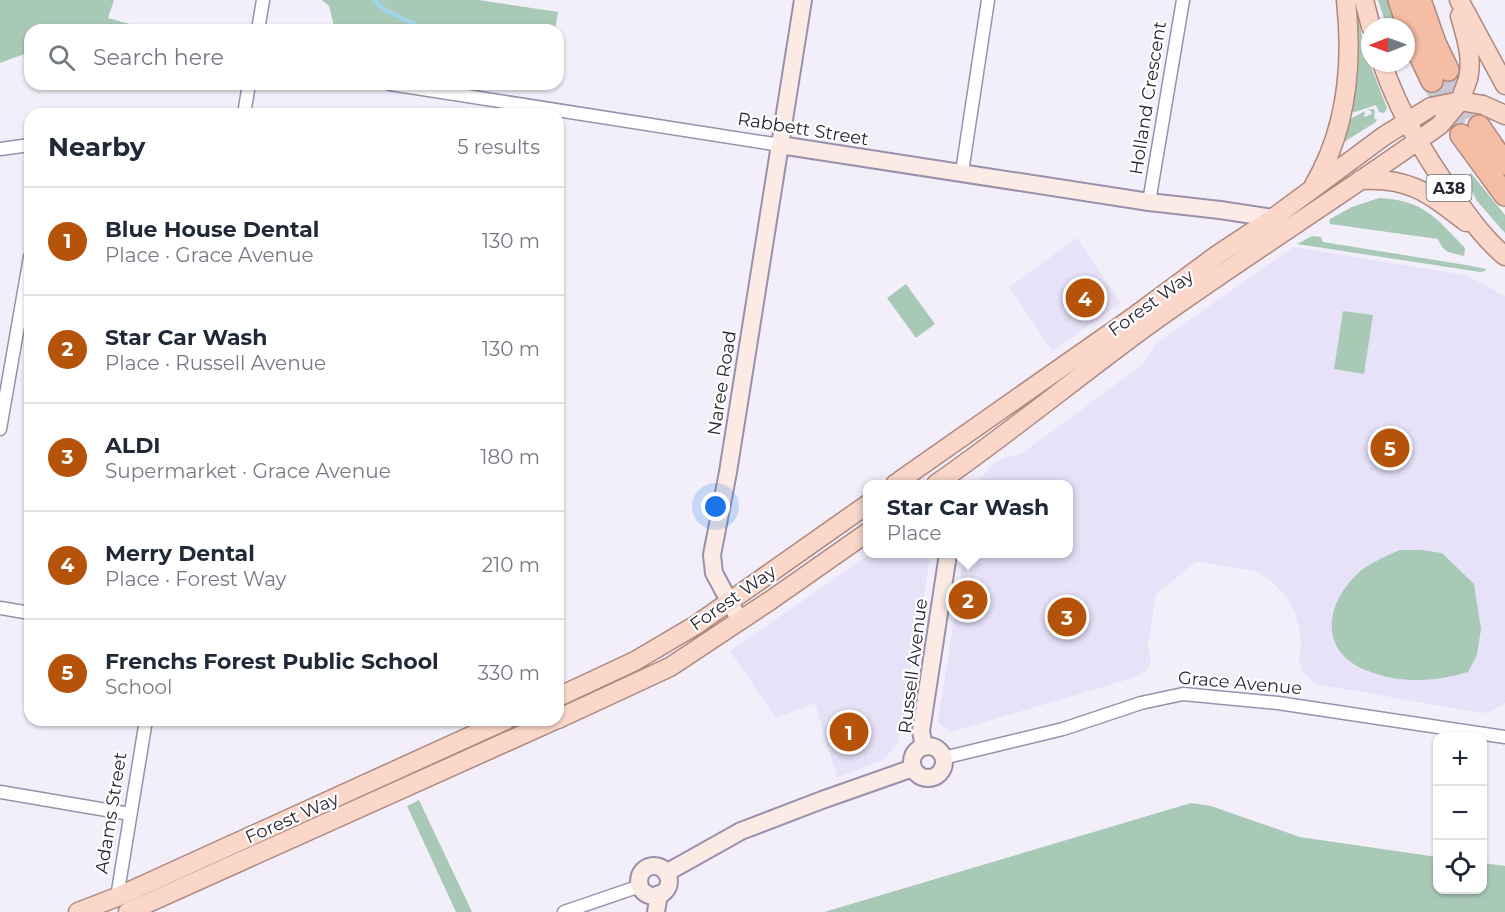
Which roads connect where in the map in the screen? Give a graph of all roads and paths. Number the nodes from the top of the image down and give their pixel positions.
1 (263, 0) edge
2 (803, 0) edge
3 (988, 0) edge
4 (1183, 0) edge
5 (1346, 0) edge
6 (1364, 0) edge
7 (1399, 0) edge
8 (1420, 0) edge
9 (1457, 0) edge
10 (1369, 18) edge
11 (259, 24) edge
12 (1386, 72) edge
13 (1505, 85) edge
14 (248, 90) edge
15 (428, 90) edge
16 (1461, 101) junction
17 (245, 108) edge
18 (543, 108) edge
19 (564, 111) edge
20 (1505, 115) edge
21 (1407, 121) junction
22 (1474, 122) junction
23 (1417, 140) junction
24 (780, 145) junction
25 (24, 146) edge
26 (0, 149) edge
27 (1505, 164) edge
28 (962, 172) junction
29 (1360, 180) junction
30 (1311, 189) junction
31 (1505, 195) edge
32 (1149, 202) junction
33 (1273, 218) junction
34 (1482, 235) junction
35 (1505, 256) edge
36 (24, 285) edge
37 (4, 380) edge
38 (0, 429) edge
39 (933, 458) junction
40 (901, 480) edge
41 (943, 480) edge
42 (947, 480) edge
43 (863, 507) edge
44 (863, 535) edge
45 (947, 558) edge
46 (729, 603) junction
47 (0, 608) edge
48 (24, 612) edge
49 (740, 621) junction
50 (564, 694) edge
51 (564, 715) edge
52 (145, 726) edge
53 (493, 726) edge
54 (540, 726) edge
55 (1505, 737) edge
56 (924, 747) junction
57 (943, 758) junction
58 (913, 768) junction
59 (0, 792) edge
60 (130, 813) junction
61 (666, 873) junction
62 (640, 886) junction
63 (659, 894) junction
64 (116, 904) edge
65 (78, 912) edge
66 (128, 912) edge
67 (564, 912) edge
68 (657, 912) edge

1 - 11 street
2 - 24 street, Naree Road
3 - 28 street
4 - 32 street, Holland Crescent
5 - 30 main road
6 - 10 main road
7 - 8 highway
9 - 13 main road
9 - 16 main road, bridge
12 - 21 main road, A38
14 - 17 street
15 - 18 street, Rabbett Street
16 - 21 main road, Forest Way, bridge
16 - 22 main road, bridge
16 - 23 main road, Forest Way, bridge
19 - 24 street, Rabbett Street
20 - 22 main road
21 - 23 main road, A38
21 - 30 main road, Forest Way
22 - 27 highway
22 - 31 highway, A38
23 - 29 main road, Forest Way
23 - 34 main road, A38
24 - 28 street, Rabbett Street
24 - 46 street, Naree Road
25 - 26 street
28 - 32 street, Rabbett Street
29 - 34 main road
29 - 42 main road, Forest Way
30 - 33 main road, Forest Way
32 - 33 street, Rabbett Street
33 - 39 main road, Forest Way
34 - 35 main road, A38
36 - 37 street
37 - 38 street
39 - 40 main road, Forest Way
39 - 41 street
43 - 46 main road, Forest Way
44 - 49 main road, Forest Way
45 - 56 street, Russell Avenue
46 - 49 street, Naree Road
46 - 50 main road, Forest Way
47 - 48 street
49 - 51 main road, Forest Way
52 - 60 street, Adams Street
53 - 64 main road, Forest Way
54 - 66 main road, Forest Way
55 - 57 street, Grace Avenue
56 - 57 street
56 - 58 street
57 - 58 street
58 - 61 street
59 - 60 street
60 - 64 street, Adams Street
61 - 62 street
61 - 63 street
62 - 63 street
62 - 67 street
63 - 68 street
64 - 65 main road, Forest Way

